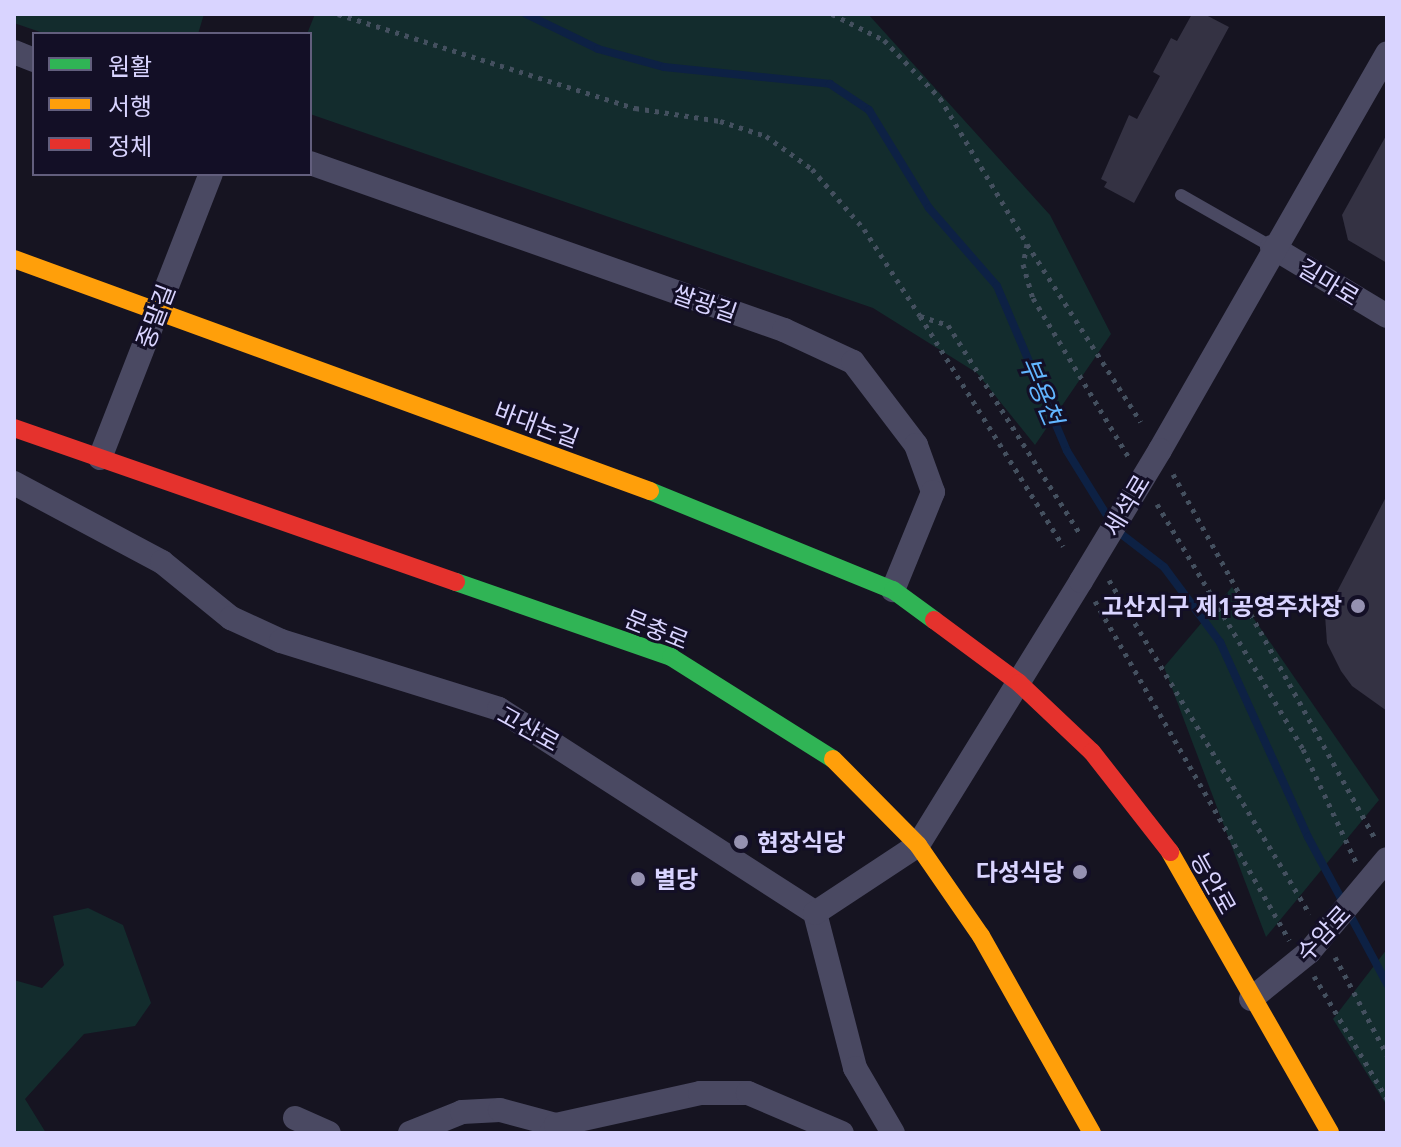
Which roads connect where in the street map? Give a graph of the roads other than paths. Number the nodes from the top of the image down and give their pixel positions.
1 (1387, 53) edge
2 (312, 164) edge
3 (210, 176) edge
4 (1181, 195) dead end
5 (1272, 247) junction
6 (14, 259) edge
7 (156, 311) junction
8 (1387, 316) edge
9 (14, 428) edge
10 (100, 458) junction
11 (14, 483) edge
12 (893, 590) junction
13 (1019, 683) junction
14 (918, 845) junction
15 (1381, 850) edge
16 (815, 913) junction
17 (1251, 999) junction
18 (295, 1118) dead end
19 (554, 1129) edge
20 (329, 1133) edge
21 (410, 1133) edge
22 (842, 1133) edge
23 (893, 1133) edge
24 (1092, 1133) edge
25 (1330, 1133) edge

1 - 5 street, 세석로
2 - 12 street, 쌀광길
3 - 7 street, 중말길
4 - 5 lane
5 - 8 street, 길마로
5 - 13 street, 세석로, bridge
6 - 7 street, 바대논길
7 - 10 street, 중말길
7 - 12 street, 바대논길
9 - 10 street, 문충로
10 - 14 street, 문충로
11 - 16 street, 고산로
12 - 13 street, 바대논길
13 - 14 street, 세석로
13 - 17 street, 능안로
14 - 16 street, 세석로
14 - 24 street, 문충로
15 - 17 street, 수암로, bridge
16 - 23 street
17 - 25 street, 능안로
18 - 20 street
19 - 21 street
19 - 22 street

